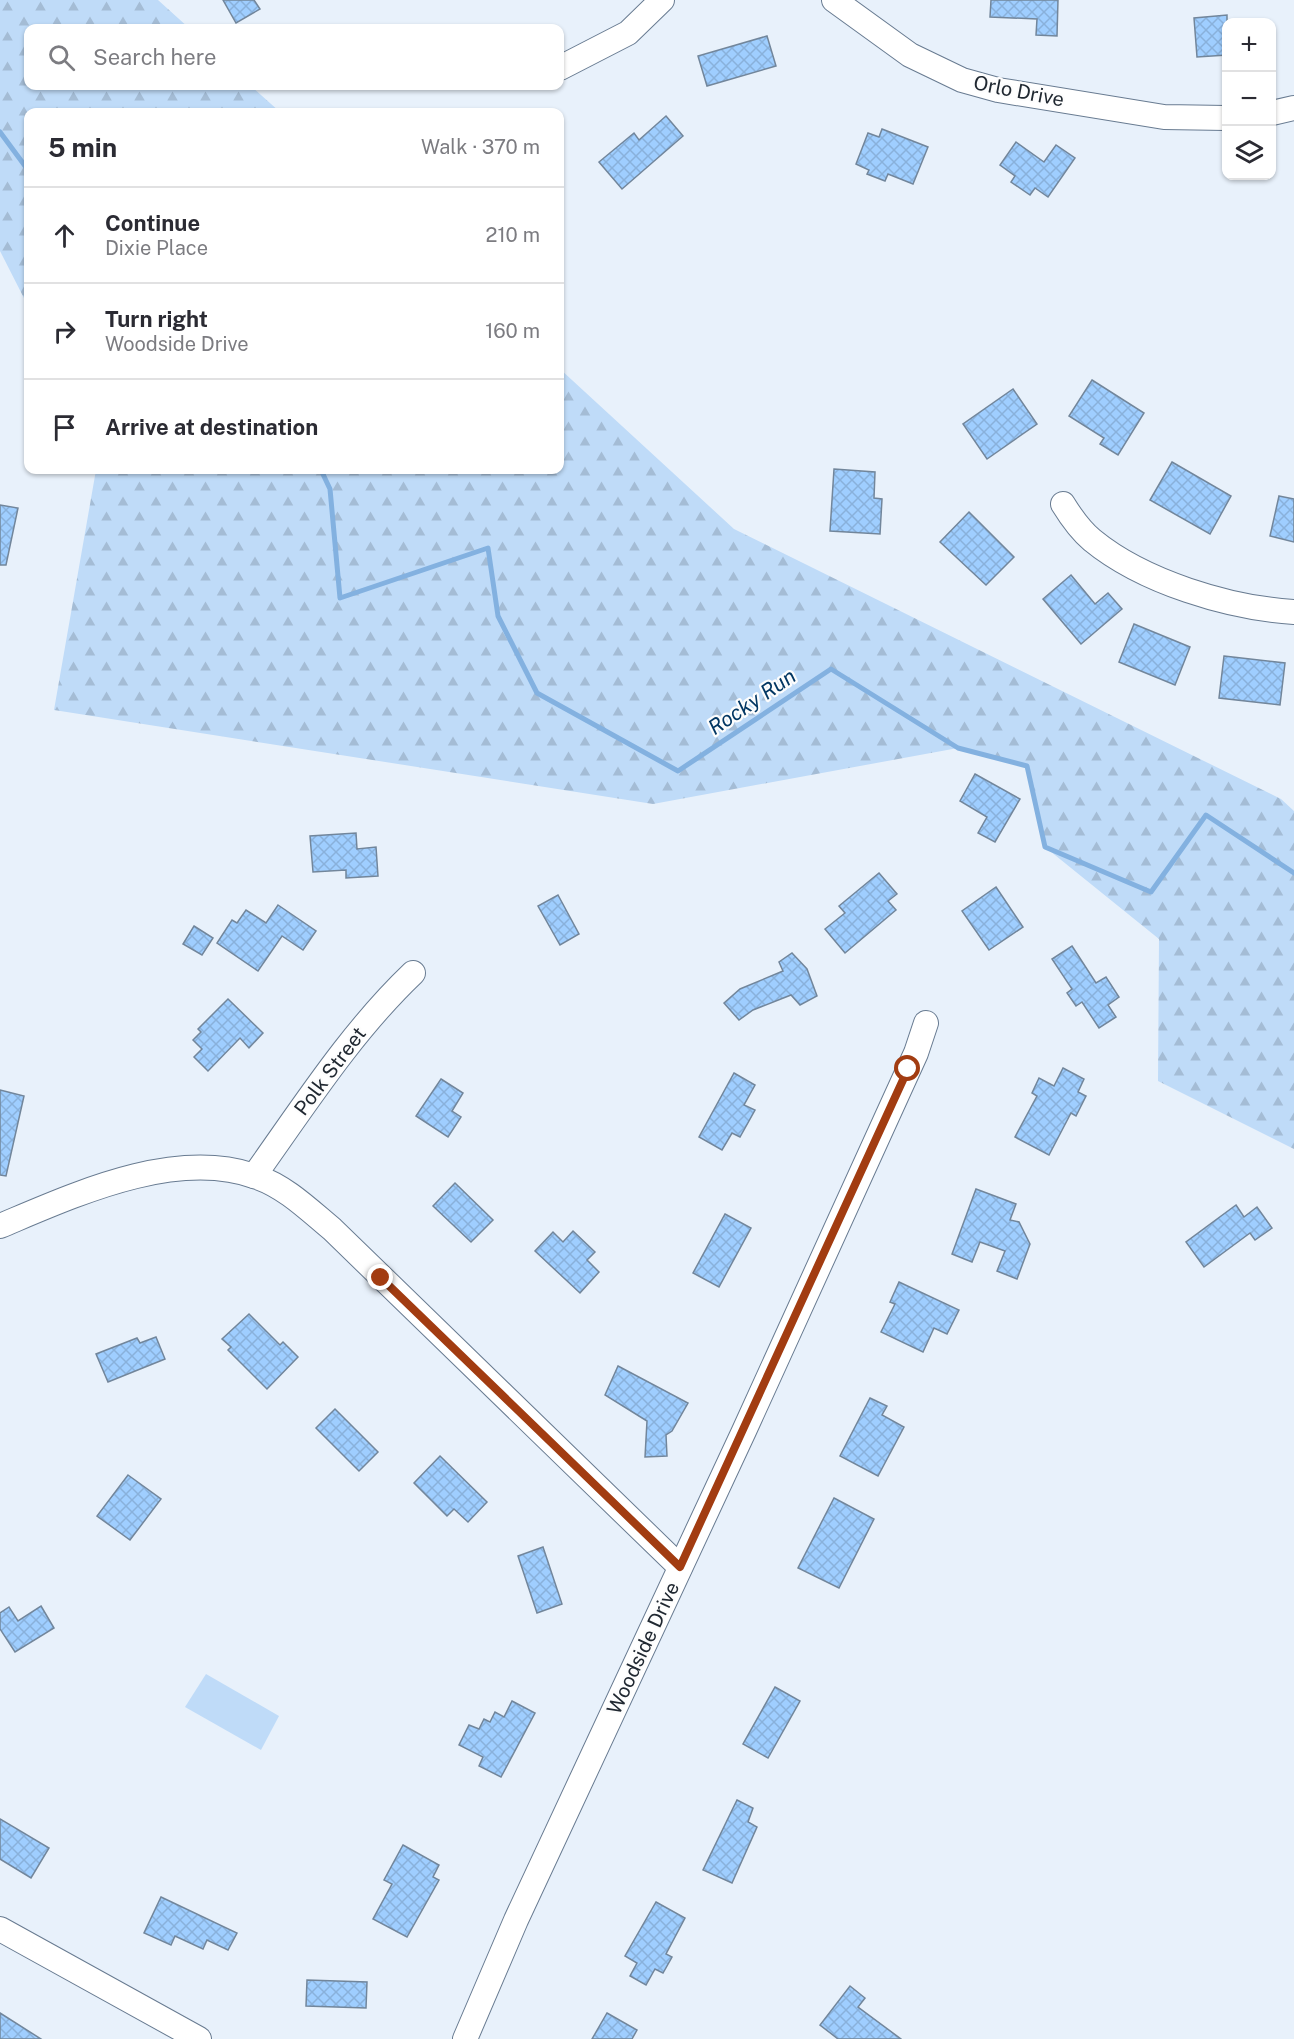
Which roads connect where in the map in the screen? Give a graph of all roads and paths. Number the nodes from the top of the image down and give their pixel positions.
1 (662, 0) edge
2 (834, 0) edge
3 (564, 66) edge
4 (1294, 108) edge
5 (1276, 112) edge
6 (1222, 118) edge
7 (1063, 504) dead end
8 (1294, 612) edge
9 (413, 973) dead end
10 (926, 1023) dead end
11 (254, 1176) junction
12 (0, 1226) edge
13 (680, 1567) junction
14 (0, 1929) edge
15 (199, 2039) edge
16 (465, 2039) edge

1 - 3 street
2 - 6 street, Orlo Drive
4 - 5 street
7 - 8 street
9 - 11 street, Polk Street
10 - 13 street
11 - 12 street, Woodside Drive
11 - 13 street, Woodside Drive
13 - 16 street, Woodside Drive
14 - 15 street

